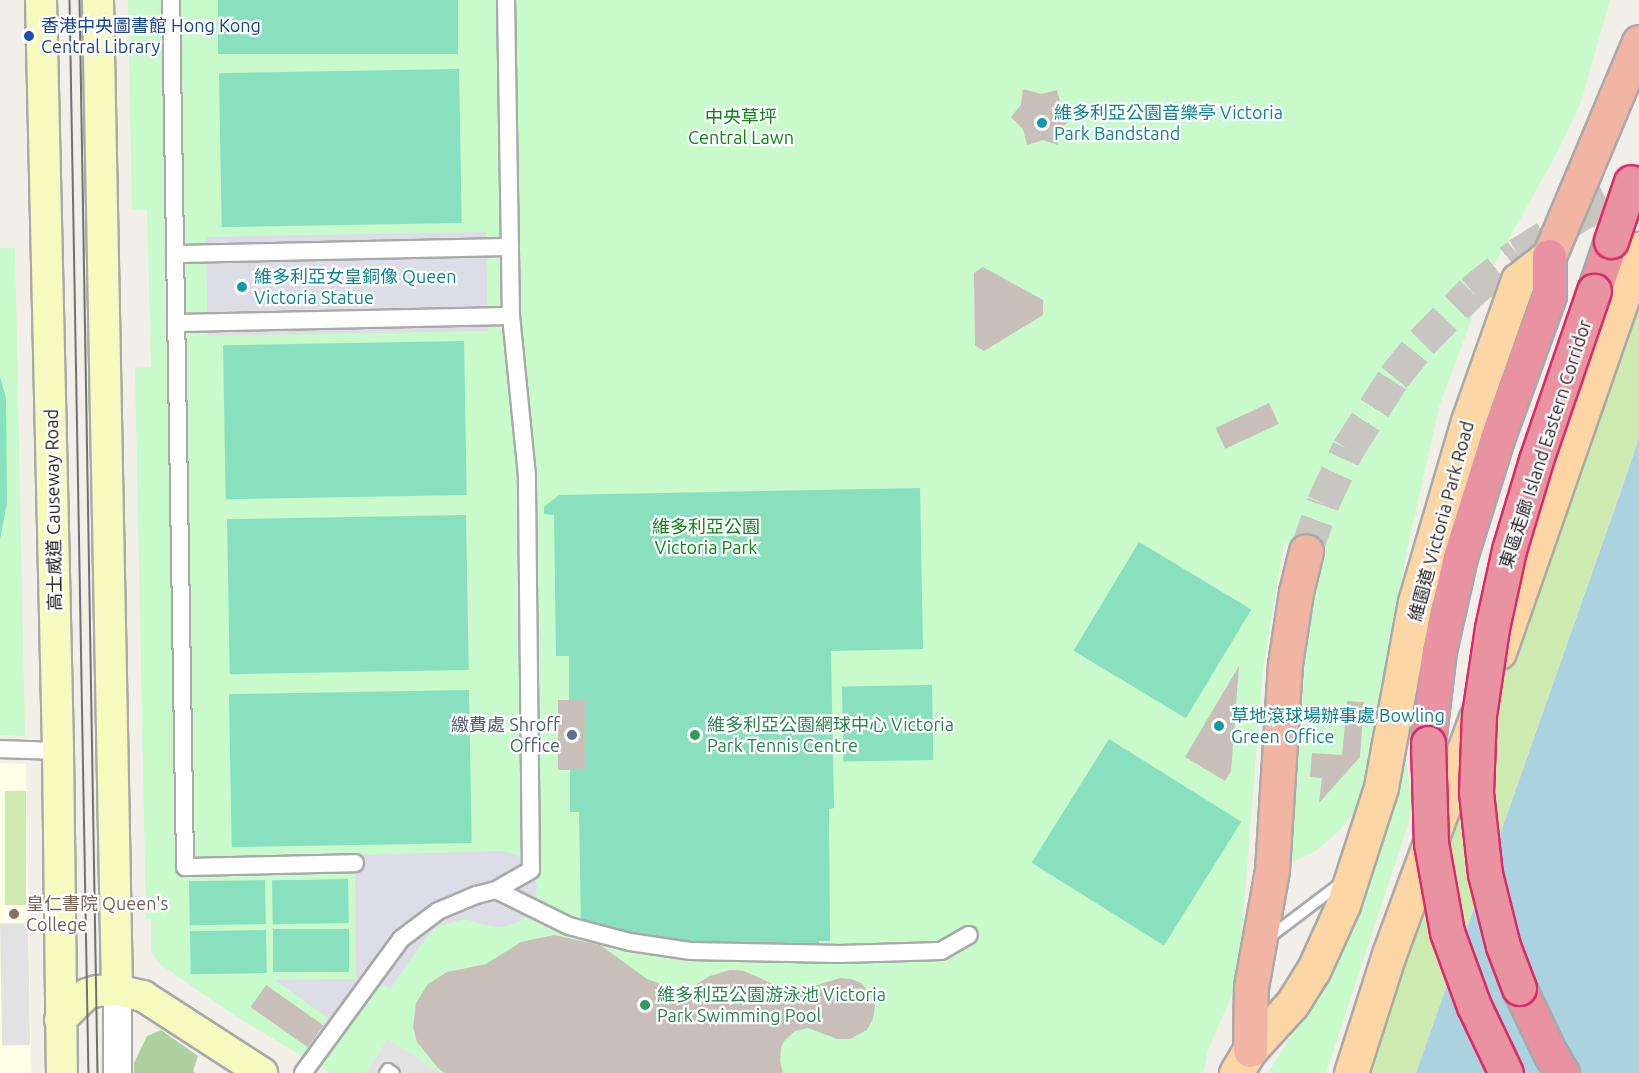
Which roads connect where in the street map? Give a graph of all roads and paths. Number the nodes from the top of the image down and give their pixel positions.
1 (41, 0) edge
2 (98, 0) edge
3 (171, 0) edge
4 (506, 0) edge
5 (1639, 42) edge
6 (1635, 173) edge
7 (510, 247) junction
8 (1639, 249) edge
9 (175, 254) junction
10 (1549, 256) junction
11 (511, 316) junction
12 (176, 323) junction
13 (1306, 551) tunnel mouth
14 (0, 749) edge
15 (58, 751) junction
16 (355, 863) dead end
17 (1355, 872) junction
18 (496, 890) junction
19 (969, 935) dead end
20 (1260, 944) junction
21 (117, 990) junction
22 (60, 1020) junction
23 (1243, 1061) edge
24 (62, 1073) edge
25 (117, 1073) edge
26 (262, 1073) edge
27 (303, 1073) edge
28 (385, 1073) edge
29 (394, 1073) edge
30 (1351, 1073) edge
31 (1506, 1073) edge
32 (1563, 1073) edge

1 - 15 main road, 高士威道 Causeway Road
2 - 21 main road
3 - 9 street
4 - 7 street
5 - 10 highway, 維園道 Victoria Park Road
6 - 32 highway, 東區走廊 Island Eastern Corridor, bridge
7 - 9 street
7 - 11 street
8 - 30 main road
9 - 12 street
10 - 17 main road, 維園道 Victoria Park Road
10 - 31 highway, bridge
11 - 12 street
11 - 18 street
12 - 16 street
13 - 20 highway
14 - 15 street
15 - 22 main road, 高士威道 Causeway Road
17 - 20 lane
17 - 23 main road, 維園道 Victoria Park Road
18 - 19 street
18 - 27 street
20 - 23 highway
21 - 22 main road
21 - 25 street
21 - 26 main road
22 - 24 main road, 高士威道 Causeway Road
28 - 29 lane

